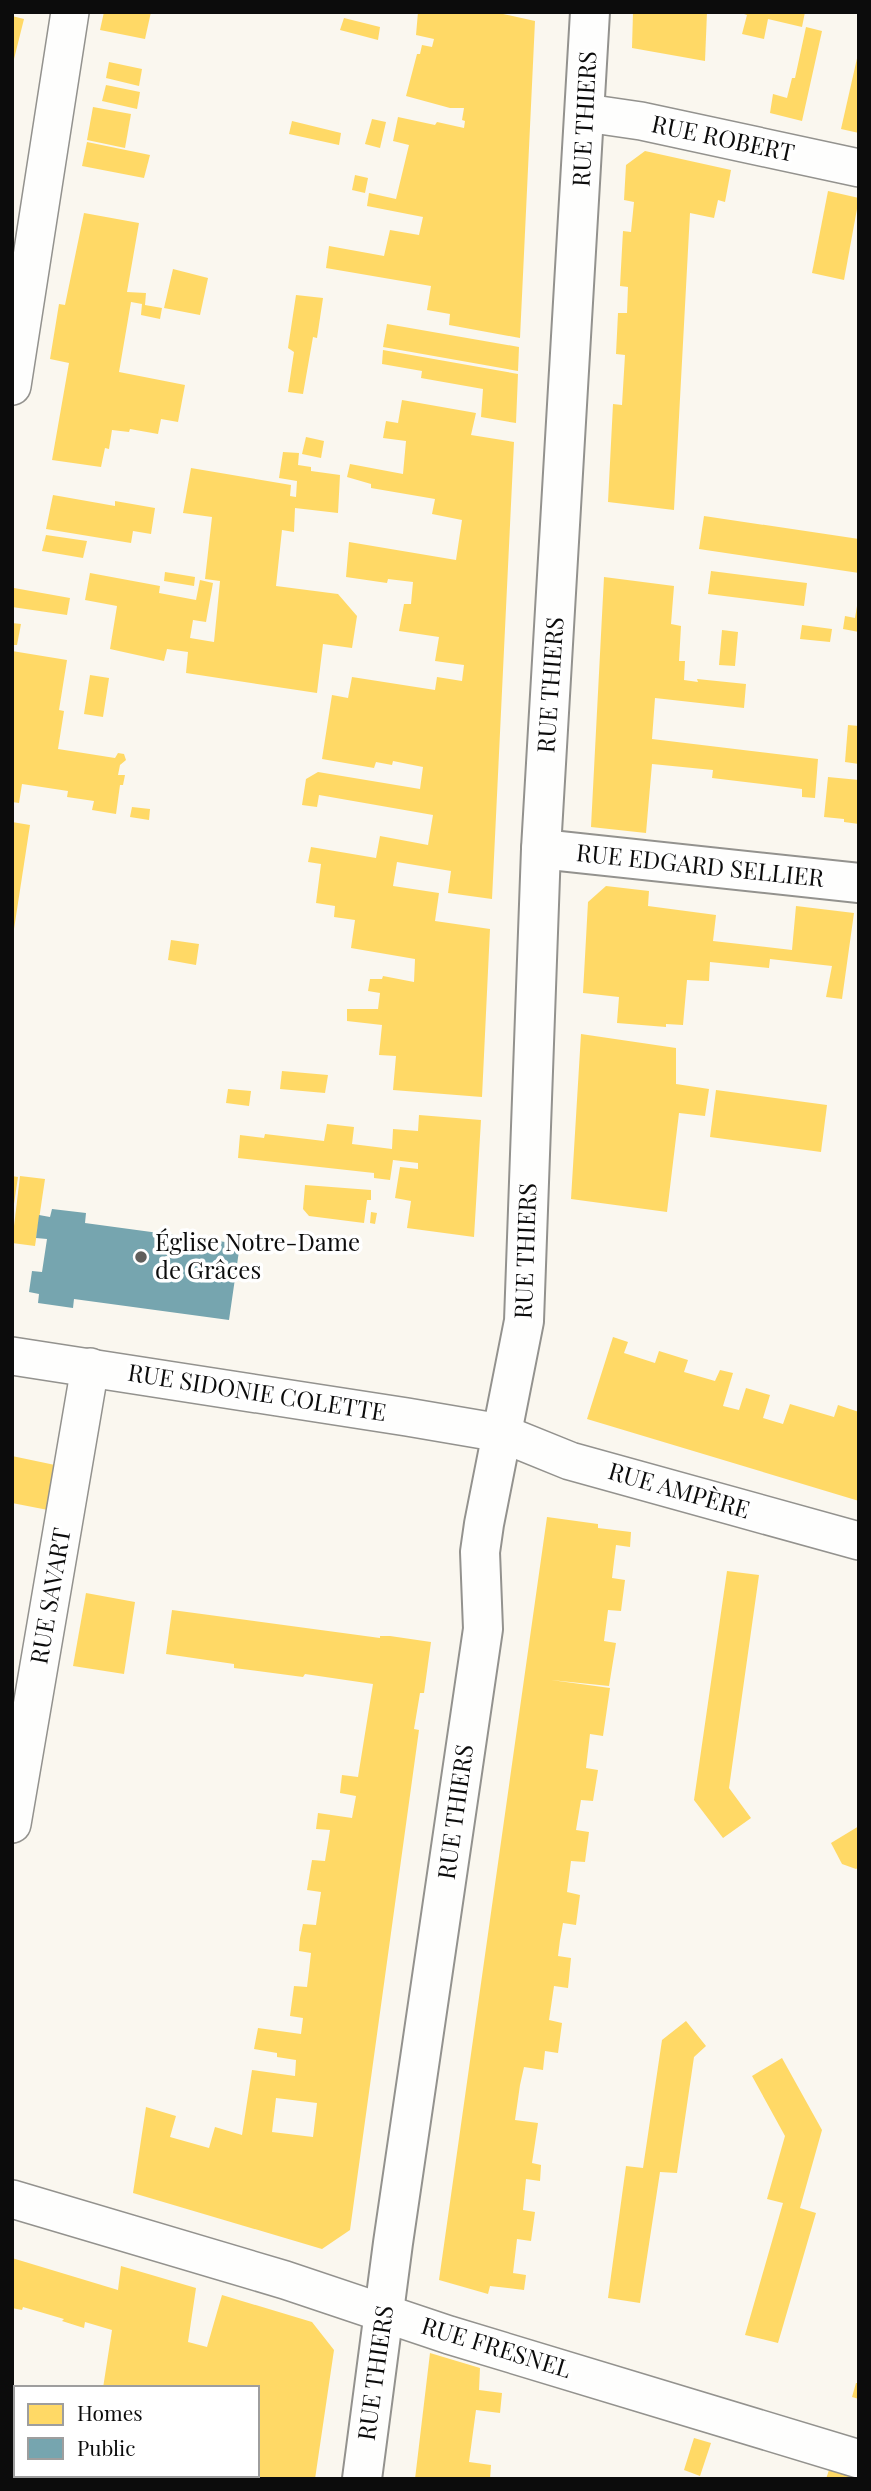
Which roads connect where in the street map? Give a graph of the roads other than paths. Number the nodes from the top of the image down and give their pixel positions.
1 (70, 12) edge
2 (590, 12) edge
3 (586, 113) junction
4 (859, 168) edge
5 (12, 386) edge
6 (541, 849) junction
7 (859, 883) edge
8 (12, 1356) edge
9 (90, 1367) junction
10 (501, 1433) junction
11 (859, 1541) edge
12 (12, 1824) edge
13 (12, 2199) edge
14 (384, 2313) junction
15 (859, 2459) edge
16 (362, 2479) edge

1 - 5 street
2 - 3 street, RUE THIERS
3 - 4 street, RUE ROBERT
3 - 6 street, RUE THIERS
6 - 7 street, RUE EDGARD SELLIER
6 - 10 street, RUE THIERS
8 - 9 street, RUE SIDONIE COLETTE
9 - 10 street, RUE SIDONIE COLETTE
9 - 12 street, RUE SAVART
10 - 11 street, RUE AMPÈRE
10 - 14 street, RUE THIERS
13 - 14 street, RUE FRESNEL
14 - 15 street, RUE FRESNEL
14 - 16 street, RUE THIERS

